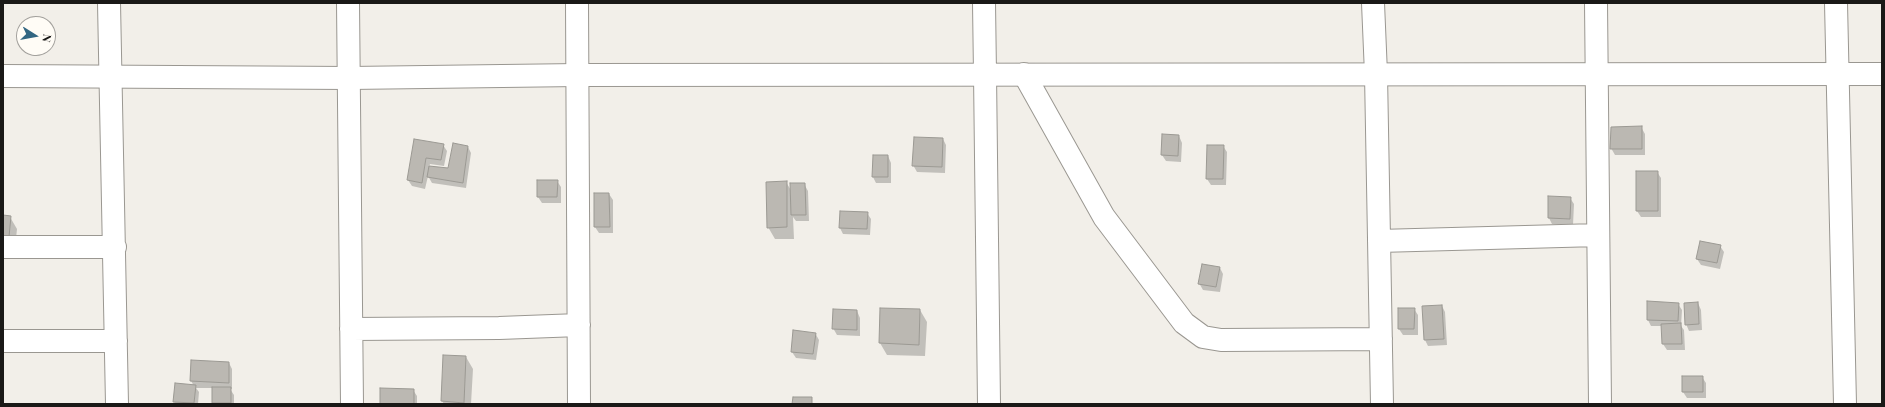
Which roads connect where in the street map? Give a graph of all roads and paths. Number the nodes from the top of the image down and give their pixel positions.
1 (109, 3) edge
2 (348, 3) edge
3 (578, 3) edge
4 (984, 3) edge
5 (1373, 3) edge
6 (1596, 3) edge
7 (1836, 3) edge
8 (985, 74) junction
9 (1024, 74) junction
10 (1376, 74) junction
11 (1597, 74) junction
12 (1837, 74) junction
13 (1882, 74) edge
14 (578, 75) junction
15 (3, 76) edge
16 (111, 76) junction
17 (350, 78) junction
18 (1598, 235) junction
19 (1379, 241) junction
20 (3, 247) edge
21 (115, 247) junction
22 (579, 325) junction
23 (351, 329) junction
24 (1381, 339) junction
25 (116, 340) junction
26 (3, 341) edge
27 (116, 404) edge
28 (352, 404) edge
29 (580, 404) edge
30 (989, 404) edge
31 (1382, 404) edge
32 (1600, 404) edge
33 (1845, 404) edge

1 - 16 street
2 - 17 street
3 - 14 street
4 - 8 street
5 - 10 street
6 - 11 street
7 - 12 street
8 - 9 street
8 - 14 street
8 - 30 street
9 - 10 street
9 - 24 street
10 - 11 street
10 - 19 street
11 - 12 street
11 - 18 street
12 - 13 street
12 - 33 street
14 - 17 street
14 - 22 street
15 - 16 street
16 - 17 street
16 - 21 street
17 - 23 street
18 - 19 street
18 - 32 street
19 - 24 street
20 - 21 street
21 - 25 street
22 - 23 street
22 - 29 street
23 - 28 street
24 - 31 street
25 - 26 street
25 - 27 street

